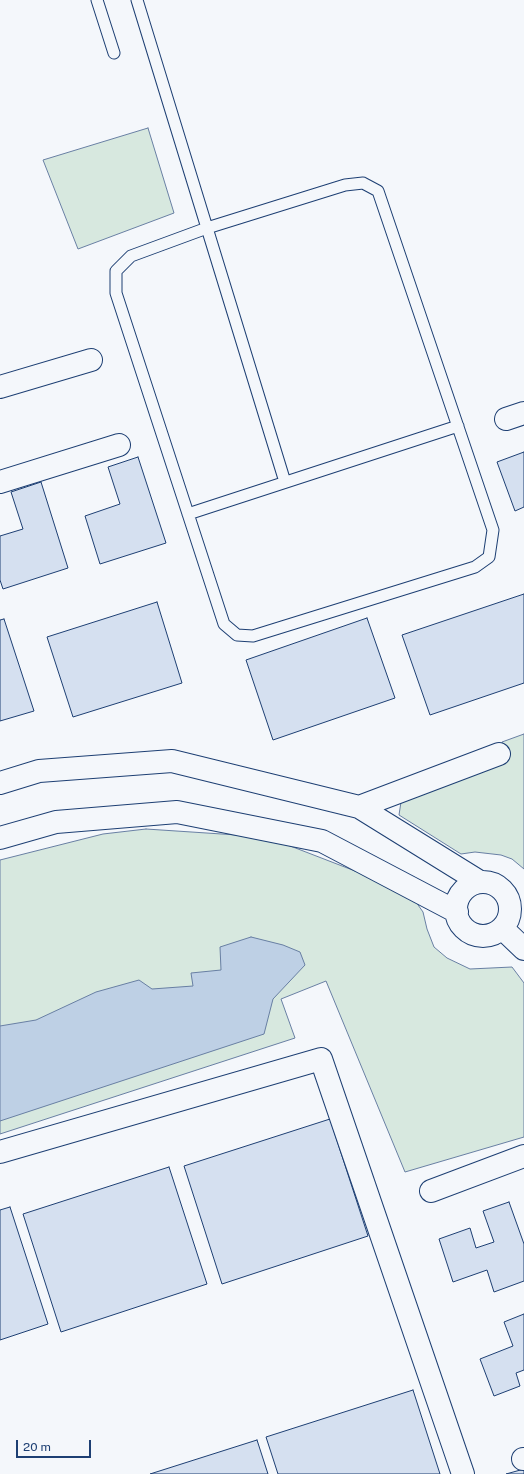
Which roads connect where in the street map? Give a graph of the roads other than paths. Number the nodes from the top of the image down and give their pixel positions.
1 (98, 0) edge
2 (138, 0) edge
3 (114, 53) dead end
4 (207, 228) junction
5 (91, 360) dead end
6 (0, 387) edge
7 (458, 426) junction
8 (118, 446) dead end
9 (0, 482) edge
10 (286, 482) junction
11 (188, 514) junction
12 (499, 754) dead end
13 (0, 783) edge
14 (359, 807) junction
15 (0, 838) edge
16 (480, 882) junction
17 (517, 907) edge
18 (457, 912) junction
19 (502, 928) junction
20 (524, 949) edge
21 (0, 1152) edge
22 (524, 1156) edge
23 (431, 1191) dead end
24 (463, 1474) edge

1 - 3 lane
2 - 4 lane
4 - 7 lane
4 - 10 lane
4 - 11 lane
5 - 6 street
7 - 10 lane
7 - 11 lane
8 - 9 street
10 - 11 lane
12 - 14 street
13 - 14 street
14 - 16 street
15 - 18 street
16 - 17 street
16 - 18 street
17 - 19 street
18 - 19 street
19 - 20 street
21 - 24 street
22 - 23 street

